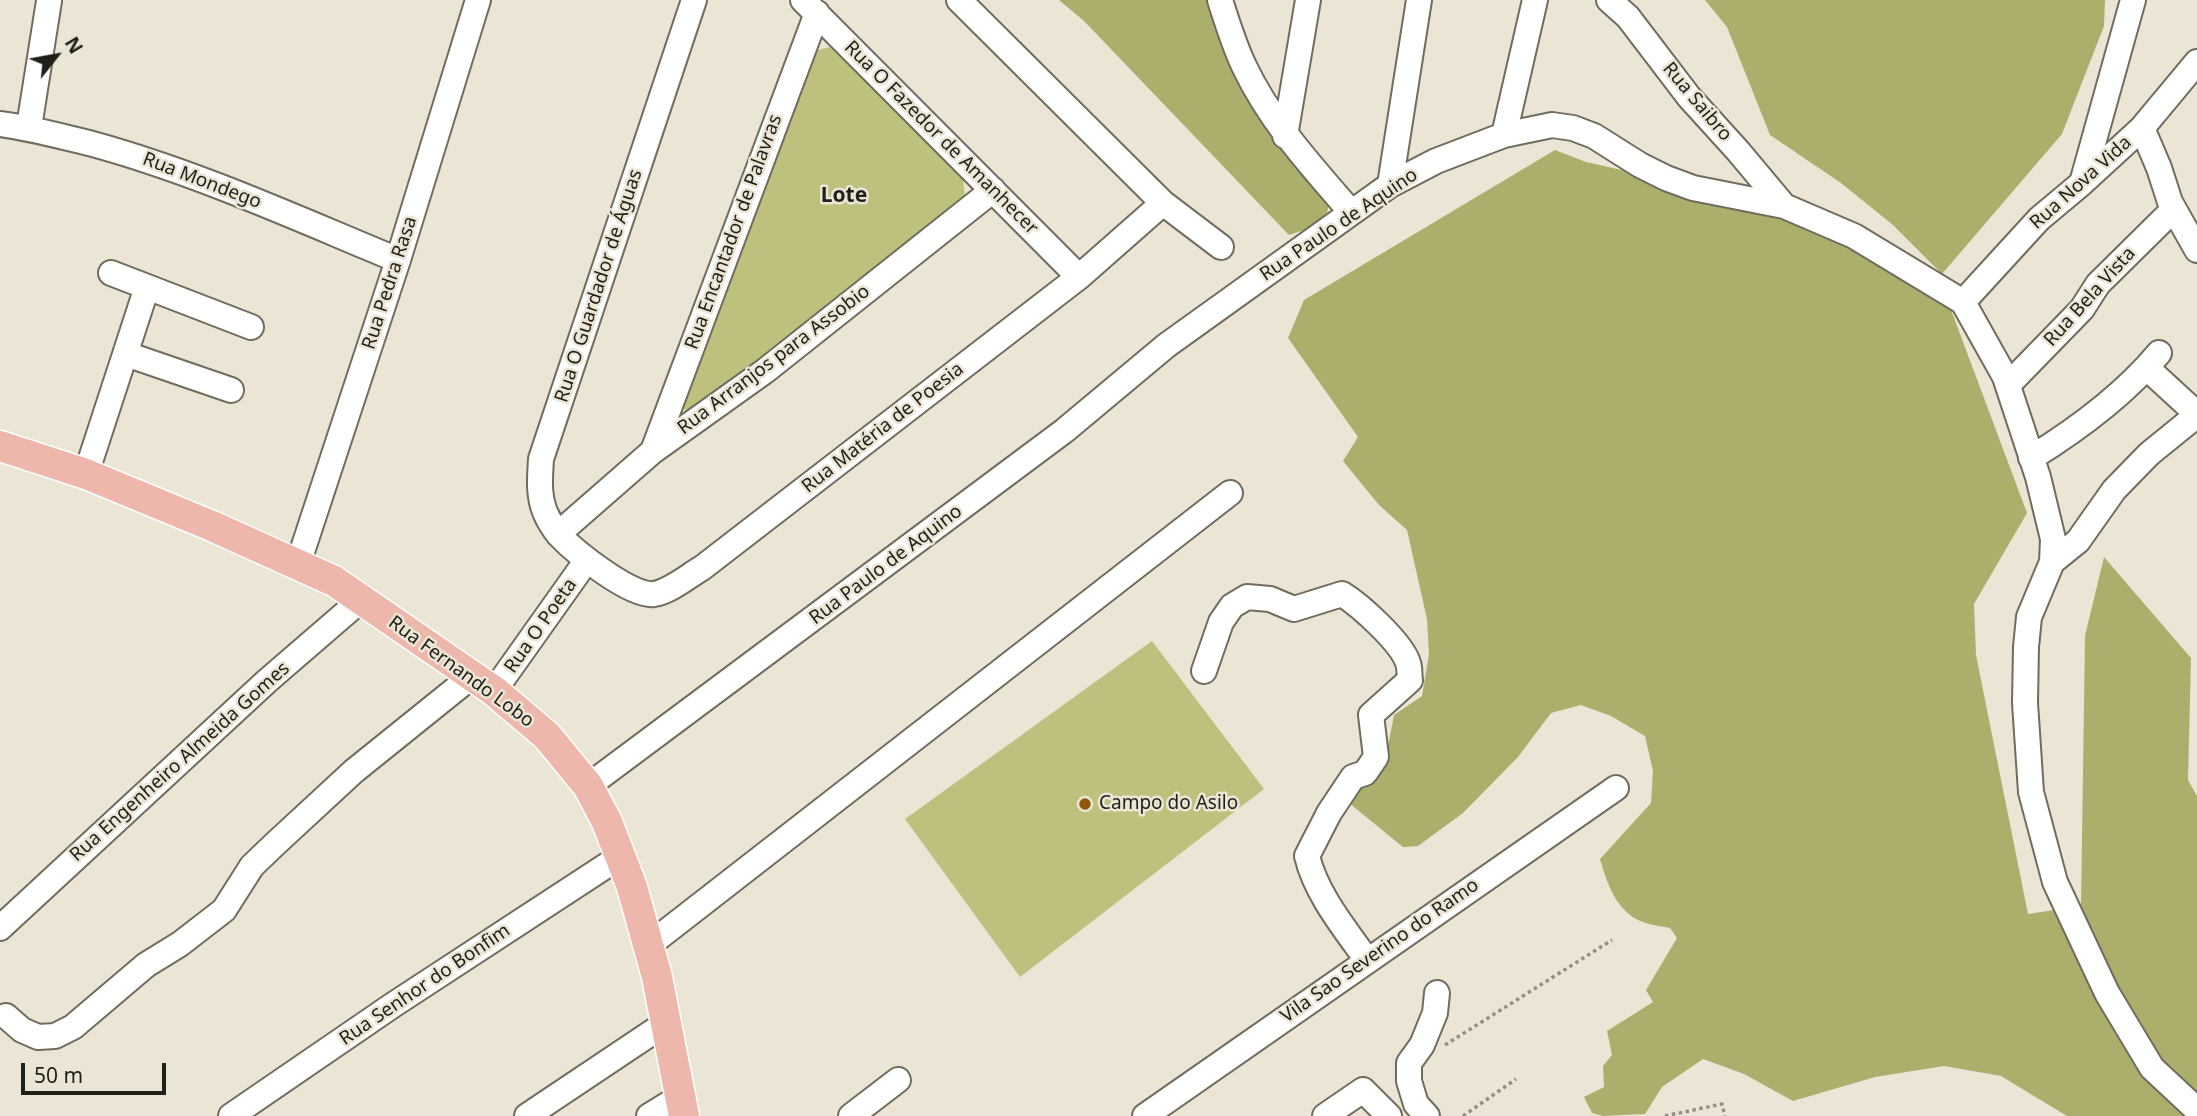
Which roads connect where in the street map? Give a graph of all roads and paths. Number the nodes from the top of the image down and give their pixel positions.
1 (478, 0) edge
2 (694, 0) edge
3 (959, 0) edge
4 (1220, 0) edge
5 (1308, 0) edge
6 (1419, 0) edge
7 (1535, 0) edge
8 (1609, 0) edge
9 (2133, 0) edge
10 (49, 1) edge
11 (810, 7) edge
12 (2197, 62) edge
13 (0, 124) edge
14 (29, 127) junction
15 (2142, 128) junction
16 (1504, 135) junction
17 (1285, 136) junction
18 (2082, 183) junction
19 (1390, 186) junction
20 (993, 190) junction
21 (1163, 203) junction
22 (1784, 206) junction
23 (2174, 209) junction
24 (1352, 212) junction
25 (1221, 247) dead end
26 (2197, 250) edge
27 (398, 260) junction
28 (111, 273) dead end
29 (1079, 277) junction
30 (147, 287) junction
31 (1963, 302) junction
32 (251, 327) dead end
33 (126, 354) junction
34 (2008, 385) junction
35 (231, 390) dead end
36 (2197, 414) edge
37 (0, 446) edge
38 (653, 451) junction
39 (2031, 458) junction
40 (86, 474) junction
41 (1230, 493) dead end
42 (558, 534) junction
43 (587, 560) junction
44 (2052, 562) junction
45 (298, 564) junction
46 (362, 599) junction
47 (1204, 671) dead end
48 (483, 684) junction
49 (588, 786) junction
50 (1616, 788) dead end
51 (621, 856) junction
52 (0, 928) edge
53 (1612, 940) dead end
54 (649, 945) junction
55 (1367, 960) junction
56 (1437, 993) dead end
57 (6, 1016) dead end
58 (666, 1023) junction
59 (1409, 1063) junction
60 (1516, 1079) dead end
61 (898, 1080) dead end
62 (682, 1106) edge
63 (2197, 1110) edge
64 (1415, 1112) edge
65 (231, 1116) edge
66 (527, 1116) edge
67 (649, 1116) edge
68 (850, 1116) edge
69 (1145, 1116) edge
70 (1325, 1116) edge
71 (1389, 1116) edge
72 (1463, 1116) edge
73 (1665, 1116) edge
74 (1725, 1116) edge

1 - 27 street, Rua Pedra Rasa
2 - 42 street, Rua O Guardador de Águas
3 - 21 street
4 - 17 street
5 - 17 street
6 - 19 street
7 - 16 street
8 - 22 street, Rua Saibro
9 - 18 street
10 - 14 street
11 - 20 street, Rua O Fazedor de Amanhecer
11 - 38 street, Rua Encantador de Palavras
12 - 15 street, Rua Nova Vida
13 - 14 street, Rua Mondego
14 - 27 street, Rua Mondego
15 - 18 street, Rua Nova Vida
15 - 23 street
16 - 19 street, Rua Paulo de Aquino
16 - 22 street, Rua Paulo de Aquino
17 - 24 street
18 - 31 street, Rua Nova Vida
19 - 24 street, Rua Paulo de Aquino
20 - 29 street, Rua O Fazedor de Amanhecer
20 - 38 street, Rua Arranjos para Assobio
21 - 25 street
21 - 29 street, Rua Matéria de Poesia
22 - 31 street, Rua Paulo de Aquino
23 - 26 street
23 - 34 street, Rua Bela Vista
24 - 49 street, Rua Paulo de Aquino
27 - 45 street, Rua Pedra Rasa
28 - 30 street
29 - 43 street, Rua Matéria de Poesia
30 - 32 street
30 - 33 street
31 - 34 street
33 - 35 street
33 - 40 street
34 - 39 street
36 - 39 street
36 - 44 street
37 - 40 main road, Rua Fernando Lobo
38 - 42 street, Rua Arranjos para Assobio
39 - 44 street
40 - 45 main road, Rua Fernando Lobo
41 - 54 street
42 - 43 street, Rua O Guardador de Águas
43 - 48 street, Rua O Poeta
44 - 63 street
45 - 46 main road, Rua Fernando Lobo
46 - 48 main road, Rua Fernando Lobo
46 - 52 street, Rua Engenheiro Almeida Gomes
47 - 55 street
48 - 49 main road, Rua Fernando Lobo
48 - 57 street, Rua O Poeta
49 - 51 main road, Rua Fernando Lobo
50 - 55 street, Vila Sao Severino do Ramo
51 - 54 main road, Rua Fernando Lobo
51 - 65 street, Rua Senhor do Bonfim
53 - 59 path
54 - 58 main road, Rua Fernando Lobo
55 - 69 street, Vila Sao Severino do Ramo
56 - 59 street
58 - 62 main road, Rua Fernando Lobo
58 - 66 street
59 - 64 street
60 - 72 path
61 - 68 street
62 - 67 street
70 - 71 street
73 - 74 path

